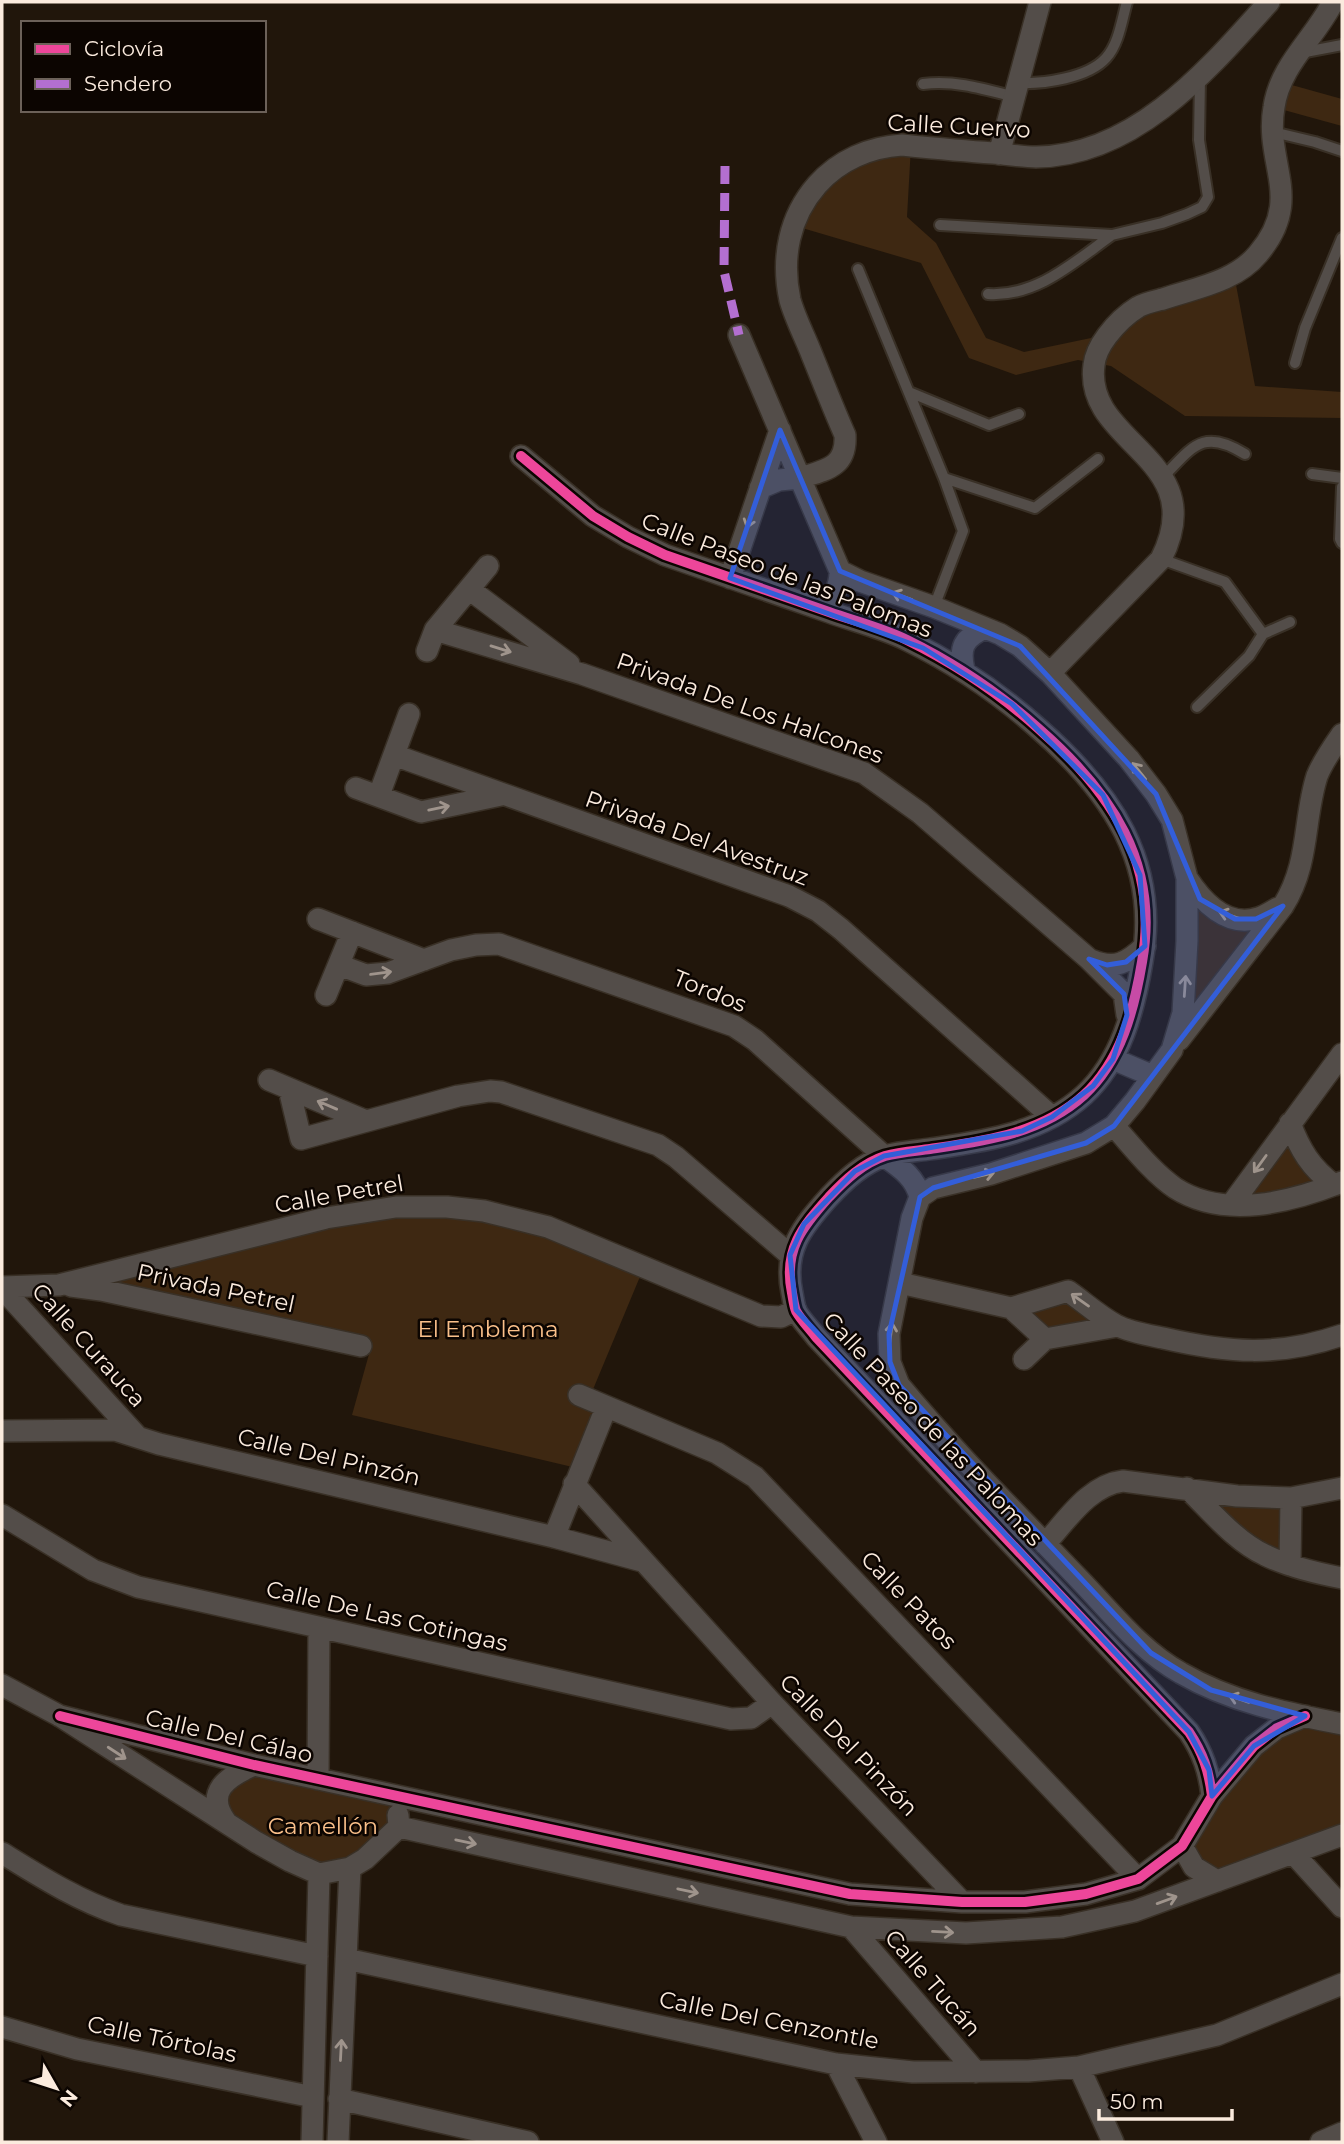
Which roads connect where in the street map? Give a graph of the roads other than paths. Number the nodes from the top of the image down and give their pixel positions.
1 (1040, 2) edge
2 (1127, 2) edge
3 (1269, 2) edge
4 (1333, 2) edge
5 (1342, 45) edge
6 (1297, 54) junction
7 (1200, 75) junction
8 (923, 84) dead end
9 (1016, 90) junction
10 (1273, 132) junction
11 (1342, 151) edge
12 (999, 154) junction
13 (940, 225) dead end
14 (1112, 236) junction
15 (1342, 238) edge
16 (858, 269) dead end
17 (988, 294) dead end
18 (739, 335) dead end
19 (1295, 363) dead end
20 (909, 393) junction
21 (1019, 414) dead end
22 (780, 430) junction
23 (1245, 454) dead end
24 (521, 456) dead end
25 (1098, 459) dead end
26 (1312, 474) dead end
27 (800, 478) junction
28 (944, 478) junction
29 (1162, 478) junction
30 (1342, 478) edge
31 (1342, 487) edge
32 (760, 488) junction
33 (1342, 543) edge
34 (1161, 559) junction
35 (488, 566) dead end
36 (840, 571) junction
37 (730, 578) junction
38 (469, 589) junction
39 (815, 607) junction
40 (934, 607) junction
41 (1290, 622) dead end
42 (985, 628) junction
43 (435, 629) junction
44 (1263, 634) junction
45 (426, 651) dead end
46 (964, 670) junction
47 (1050, 673) junction
48 (582, 674) junction
49 (1197, 707) dead end
50 (409, 714) dead end
51 (1342, 734) edge
52 (394, 755) junction
53 (356, 788) dead end
54 (379, 795) junction
55 (501, 795) junction
56 (1187, 878) junction
57 (1283, 906) junction
58 (318, 919) dead end
59 (352, 932) junction
60 (1145, 946) junction
61 (1089, 959) junction
62 (424, 960) junction
63 (339, 965) junction
64 (326, 995) dead end
65 (1127, 1025) junction
66 (1172, 1050) junction
67 (1342, 1054) edge
68 (1113, 1059) junction
69 (1153, 1076) junction
70 (269, 1080) dead end
71 (289, 1089) junction
72 (1052, 1117) junction
73 (366, 1121) junction
74 (1290, 1123) junction
75 (1114, 1126) junction
76 (884, 1156) junction
77 (1338, 1184) edge
78 (920, 1197) junction
79 (1231, 1205) junction
80 (790, 1255) junction
81 (900, 1283) junction
82 (59, 1285) junction
83 (2, 1288) edge
84 (1011, 1308) junction
85 (796, 1310) junction
86 (1118, 1326) junction
87 (1038, 1332) junction
88 (1342, 1335) edge
89 (361, 1346) dead end
90 (1024, 1359) dead end
91 (579, 1395) dead end
92 (606, 1408) junction
93 (2, 1431) edge
94 (137, 1437) junction
95 (574, 1484) junction
96 (1187, 1488) junction
97 (1342, 1488) edge
98 (1291, 1499) junction
99 (2, 1515) edge
100 (554, 1537) junction
101 (1045, 1544) junction
102 (642, 1561) junction
103 (1290, 1565) junction
104 (1342, 1578) edge
105 (319, 1628) junction
106 (2, 1685) edge
107 (772, 1703) junction
108 (60, 1716) junction
109 (1305, 1716) junction
110 (1342, 1724) edge
111 (254, 1765) junction
112 (318, 1779) junction
113 (389, 1794) junction
114 (1212, 1796) junction
115 (226, 1822) junction
116 (399, 1827) junction
117 (1342, 1835) edge
118 (1182, 1846) junction
119 (2, 1853) edge
120 (1294, 1854) junction
121 (350, 1868) junction
122 (319, 1874) junction
123 (1138, 1879) junction
124 (1217, 1881) junction
125 (962, 1902) junction
126 (1342, 1907) edge
127 (851, 1927) junction
128 (317, 1956) junction
129 (346, 1959) junction
130 (1342, 1984) edge
131 (2, 2017) edge
132 (2, 2027) edge
133 (31, 2034) junction
134 (836, 2064) junction
135 (1080, 2067) junction
136 (976, 2072) junction
137 (313, 2097) junction
138 (339, 2099) junction
139 (1342, 2133) edge
140 (312, 2142) edge
141 (338, 2142) edge
142 (528, 2142) edge
143 (876, 2142) edge
144 (1113, 2142) edge
145 (1321, 2142) edge

1 - 9 street
2 - 9 lane
3 - 7 street, Calle Cuervo
4 - 6 street
5 - 6 lane
6 - 10 street
7 - 12 street, Calle Cuervo
7 - 14 lane
8 - 9 lane
9 - 12 street
10 - 11 lane
10 - 29 street
12 - 27 street, Calle Cuervo
13 - 14 lane
14 - 17 lane
15 - 19 lane
16 - 20 lane
18 - 22 street, Calle Paseo de las Palomas
20 - 21 lane
20 - 28 lane
22 - 27 street, Calle Paseo de las Palomas
22 - 32 street, Calle Paseo de las Palomas
23 - 29 lane
24 - 37 street, Calle Paseo de las Palomas
25 - 28 lane
26 - 30 lane
27 - 32 street
27 - 36 street, Calle Paseo de las Palomas
28 - 40 lane
29 - 34 street
31 - 33 lane
32 -> 37 street, Calle Paseo de las Palomas
34 - 44 lane
34 - 47 street
35 - 38 street
36 - 39 street
40 -> 36 street, Calle Paseo de las Palomas
37 - 39 street, Calle Paseo de las Palomas
38 - 43 street
38 - 48 street, Privada De Los Halcones
39 - 46 street, Calle Paseo de las Palomas
40 - 42 street, Calle Paseo de las Palomas
41 - 44 lane
42 - 46 street
42 - 47 street, Calle Paseo de las Palomas
43 - 45 street
43 -> 48 street, Privada De Los Halcones
44 - 49 lane
46 - 60 street, Calle Paseo de las Palomas
56 -> 47 street, Calle Paseo de las Palomas
48 - 61 street, Privada De Los Halcones
50 - 52 street
51 - 57 street
52 - 54 street
52 - 55 street, Privada Del Avestruz
53 - 54 street
54 -> 55 street
55 - 72 street, Privada Del Avestruz
57 -> 56 street
66 -> 56 street, Calle Paseo de las Palomas
57 - 66 street
58 - 59 street
59 - 62 street
59 - 63 street
60 - 61 street
60 - 65 street, Calle Paseo de las Palomas
61 - 65 street, Privada De Los Halcones
63 -> 62 street, Tordos
62 - 76 street, Tordos
63 - 64 street
65 - 68 street, Calle Paseo de las Palomas
66 - 69 street, Calle Paseo de las Palomas
67 - 74 street
68 - 69 street
68 - 72 street, Calle Paseo de las Palomas
69 - 75 street, Calle Paseo de las Palomas
70 - 71 street
73 -> 71 street
71 - 73 street
72 - 76 street, Calle Paseo de las Palomas
73 - 80 street
74 - 77 street
74 -> 79 street
78 -> 75 street, Calle Paseo de las Palomas
75 - 79 street
76 - 78 street, Tordos
76 - 80 street, Calle Paseo de las Palomas
77 - 79 street
78 - 81 street, Calle Paseo de las Palomas
80 - 85 street, Calle Paseo de las Palomas
81 - 84 street
101 -> 81 street, Calle Paseo de las Palomas
82 - 83 street, Calle Petrel
82 - 85 street, Calle Petrel
82 - 89 street, Privada Petrel
83 - 94 street, Calle Curauca
86 -> 84 street
84 - 87 street
85 - 114 street, Calle Paseo de las Palomas
86 - 87 street
86 - 88 street
87 - 90 street
91 - 92 street, Calle Patos
92 - 95 street
92 - 123 street, Calle Patos
93 - 94 street, Calle Del Pinzón
94 - 100 street, Calle Del Pinzón
95 - 100 street
95 - 102 street, Calle Del Pinzón
96 - 98 street
96 - 101 street
96 - 103 street
97 - 98 street
98 - 103 street
99 - 105 street, Calle De Las Cotingas
100 - 102 street, Calle Del Pinzón
109 -> 101 street, Calle Paseo de las Palomas
102 - 107 street, Calle Del Pinzón
103 - 104 street
105 - 107 street, Calle De Las Cotingas
105 - 112 street
106 - 108 street, Calle Del Cálao
107 - 125 street, Calle Del Pinzón
108 - 111 street, Calle Del Cálao
108 -> 115 street, Calle Del Cálao
109 - 110 street, Calle Paseo de las Palomas
109 - 114 street
111 - 112 street, Calle Del Cálao
111 - 115 street
112 - 113 street, Calle Del Cálao
113 - 116 street
113 - 125 street
114 - 118 street
115 - 122 street, Calle Del Cálao
116 - 121 street
116 -> 127 street
117 - 120 street
118 - 123 street
118 - 124 street
119 - 128 street
120 - 124 street
120 - 126 street
121 - 122 street
121 - 129 street
122 - 128 street
123 - 125 street
127 -> 124 street
127 - 136 street, Calle Tucán
128 - 137 street
129 - 134 street, Calle Del Cenzontle
138 -> 129 street
130 - 135 street, Calle Del Cenzontle
131 - 133 street
132 - 133 street, Calle Tórtolas
133 - 137 street, Calle Tórtolas
134 - 136 street, Calle Del Cenzontle
134 - 143 street
135 - 136 street, Calle Del Cenzontle
135 - 144 street
137 - 140 street
138 - 141 street
138 - 142 street
139 - 145 street

